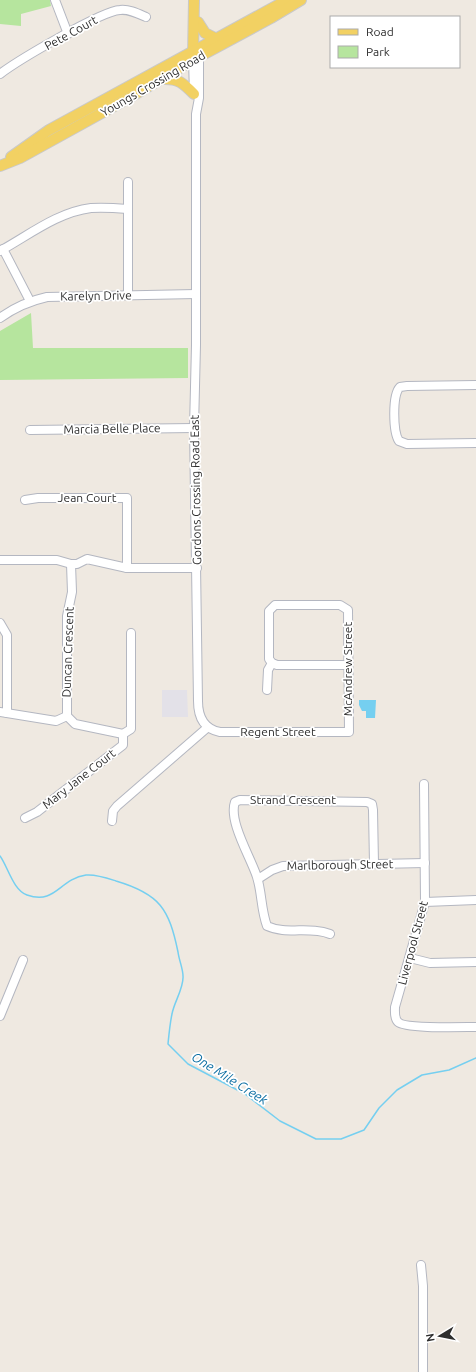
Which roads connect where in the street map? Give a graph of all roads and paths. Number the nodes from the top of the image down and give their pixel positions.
1 (55, 0) edge
2 (194, 0) edge
3 (197, 0) edge
4 (287, 0) edge
5 (301, 0) edge
6 (146, 17) dead end
7 (198, 22) junction
8 (68, 34) junction
9 (215, 38) junction
10 (196, 54) junction
11 (0, 74) edge
12 (161, 79) junction
13 (194, 94) junction
14 (196, 114) junction
15 (40, 141) junction
16 (2, 166) edge
17 (128, 182) dead end
18 (128, 209) junction
19 (2, 250) edge
20 (196, 294) junction
21 (128, 295) junction
22 (30, 301) junction
23 (0, 318) edge
24 (476, 385) edge
25 (194, 428) junction
26 (30, 430) dead end
27 (476, 443) edge
28 (25, 500) dead end
29 (0, 560) edge
30 (71, 564) junction
31 (126, 568) junction
32 (197, 568) junction
33 (0, 623) edge
34 (131, 632) dead end
35 (272, 663) junction
36 (348, 665) junction
37 (268, 690) dead end
38 (3, 712) edge
39 (66, 716) junction
40 (208, 727) junction
41 (349, 732) joint
42 (123, 734) junction
43 (424, 784) dead end
44 (25, 818) dead end
45 (112, 820) dead end
46 (374, 864) junction
47 (425, 864) junction
48 (258, 878) junction
49 (476, 900) edge
50 (426, 902) junction
51 (330, 934) dead end
52 (410, 958) junction
53 (23, 960) dead end
54 (476, 962) edge
55 (0, 1016) edge
56 (476, 1027) edge
57 (421, 1265) dead end
58 (423, 1372) edge

1 - 8 street
2 - 10 main road
3 - 7 main road
4 - 9 main road, Youngs Crossing Road
5 - 10 main road, Youngs Crossing Road
6 - 8 street, Pete Court
7 - 9 main road
7 - 10 main road
8 - 11 street, Pete Court
9 - 10 main road, Youngs Crossing Road
10 - 12 main road, Youngs Crossing Road
10 - 13 street, Gordons Crossing Road East
10 - 14 street, Gordons Crossing Road East
10 - 15 main road, Youngs Crossing Road
12 - 13 main road
12 - 15 main road, Youngs Crossing Road
13 - 14 street, Gordons Crossing Road East
14 - 20 street, Gordons Crossing Road East
15 - 16 main road, Youngs Crossing Road
17 - 18 street
18 - 19 street
18 - 21 street
19 - 22 street
20 - 21 street, Karelyn Drive
20 - 25 street, Gordons Crossing Road East
21 - 22 street, Karelyn Drive
22 - 23 street, Karelyn Drive
24 - 27 street
25 - 26 street, Marcia Belle Place
25 - 32 street, Gordons Crossing Road East
28 - 31 street, Jean Court
29 - 30 street
30 - 31 street
30 - 39 street, Duncan Crescent
31 - 32 street
32 - 40 street, Gordons Crossing Road East
33 - 38 street
34 - 42 street
35 - 36 street
35 - 36 street, McAndrew Street
35 - 37 street
36 - 41 street, McAndrew Street
38 - 39 street
39 - 42 street
40 - 41 street, Regent Street
40 - 45 street
42 - 44 street, Mary Jane Court
43 - 47 street, Liverpool Street
46 - 47 street, Marlborough Street
46 - 48 street, Marlborough Street
46 - 48 street, Strand Crescent
47 - 50 street, Liverpool Street
48 - 51 street
49 - 50 street
50 - 52 street, Liverpool Street
52 - 54 street
52 - 56 street, Liverpool Street
53 - 55 street
57 - 58 street

